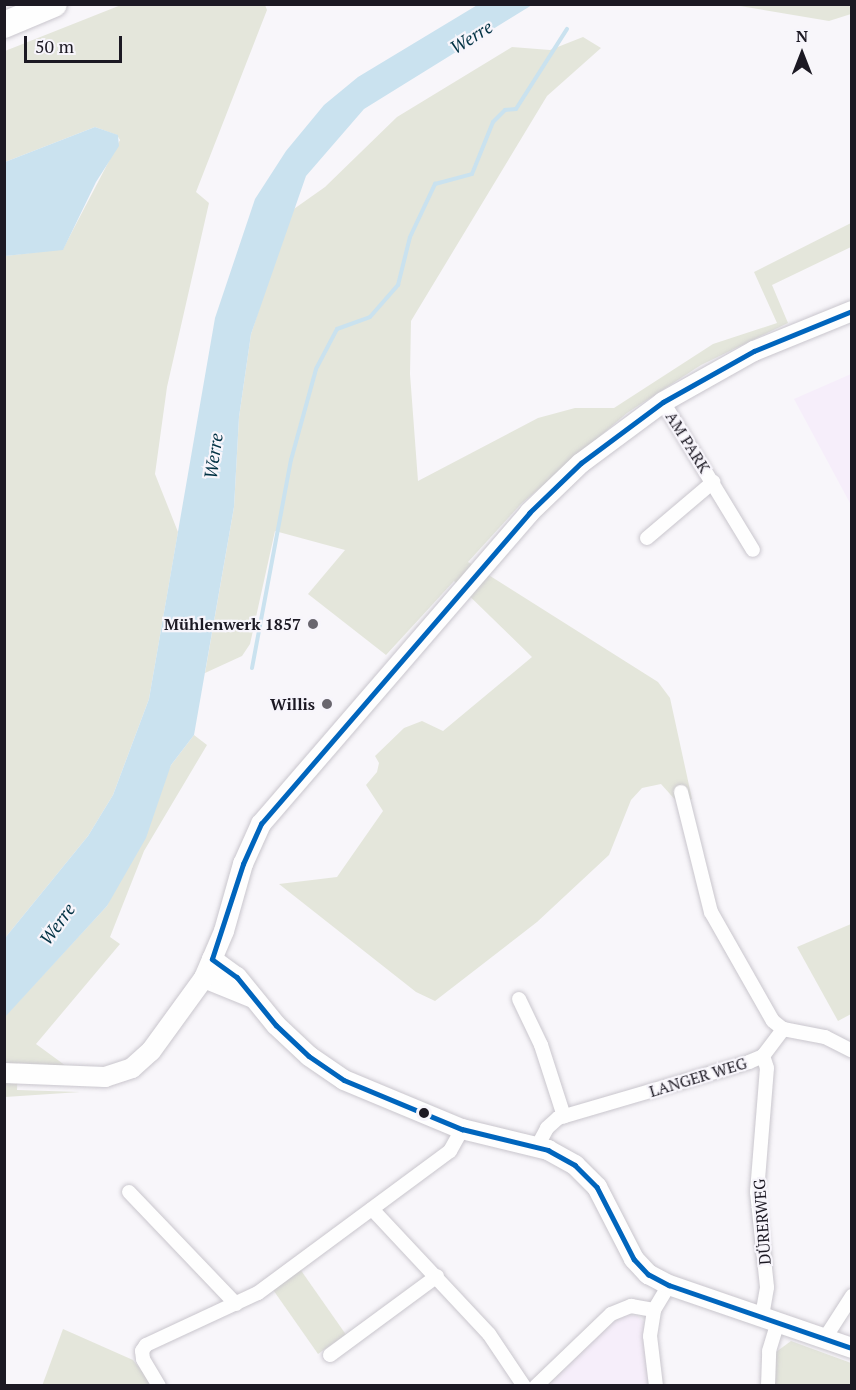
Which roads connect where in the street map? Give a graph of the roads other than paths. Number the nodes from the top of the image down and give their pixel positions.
1 (54, 4) edge
2 (4, 25) edge
3 (852, 311) edge
4 (663, 402) junction
5 (713, 482) junction
6 (647, 538) dead end
7 (753, 550) dead end
8 (681, 792) dead end
9 (212, 959) junction
10 (204, 978) junction
11 (251, 997) junction
12 (519, 999) dead end
13 (783, 1029) junction
14 (852, 1051) edge
15 (763, 1056) junction
16 (11, 1073) edge
17 (564, 1116) junction
18 (462, 1129) junction
19 (537, 1147) junction
20 (129, 1192) dead end
21 (372, 1209) junction
22 (437, 1276) junction
23 (669, 1285) junction
24 (852, 1296) edge
25 (236, 1304) junction
26 (654, 1310) junction
27 (770, 1319) junction
28 (825, 1338) junction
29 (852, 1348) edge
30 (330, 1354) dead end
31 (159, 1386) edge
32 (524, 1386) edge
33 (536, 1386) edge
34 (656, 1386) edge
35 (768, 1386) edge

1 - 2 highway
3 - 4 main road
4 - 5 street, AM PARK
4 - 9 main road
5 - 6 street, AM PARK
5 - 7 street, AM PARK
8 - 13 street
9 - 10 main road
9 - 11 main road
10 - 11 main road
10 - 16 main road
11 - 18 main road
12 - 17 street
13 - 14 street
13 - 15 street, LANGER WEG
15 - 17 street, LANGER WEG
15 - 27 street, DÜRERWEG
17 - 19 street, LANGER WEG
18 - 19 main road
18 - 21 street
19 - 23 main road
20 - 25 street
21 - 22 street
21 - 25 street
22 - 30 street
22 - 32 street
23 - 26 street
23 - 27 main road
24 - 28 street
25 - 31 street
26 - 33 street
26 - 34 street
27 - 28 main road
27 - 35 street, DÜRERWEG
28 - 29 main road

